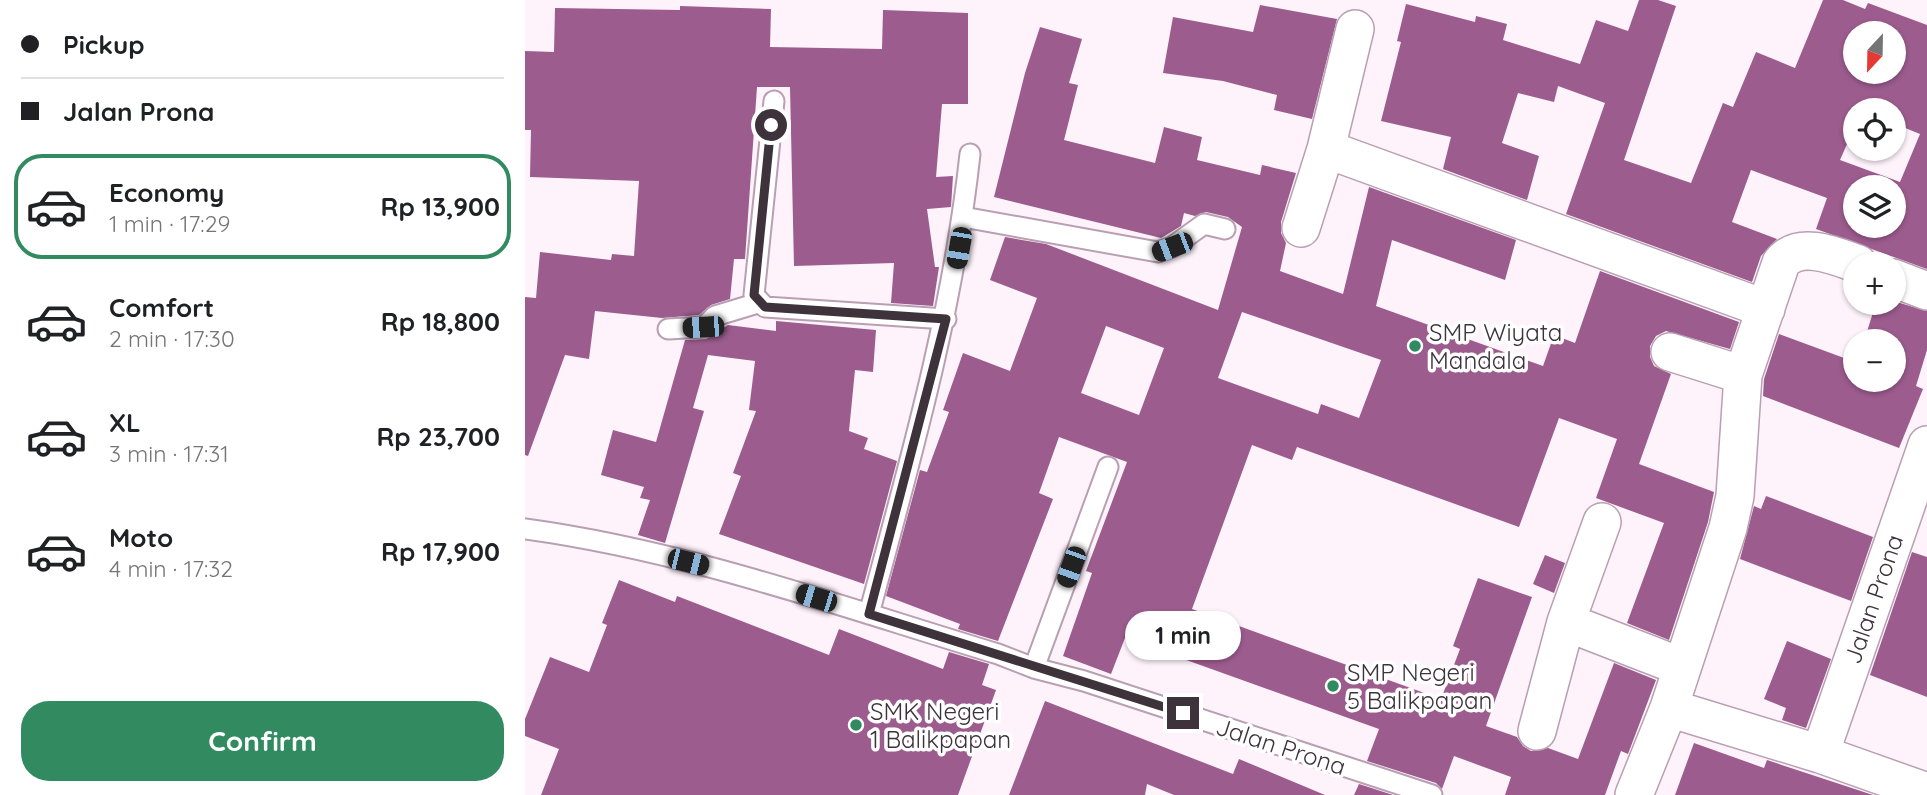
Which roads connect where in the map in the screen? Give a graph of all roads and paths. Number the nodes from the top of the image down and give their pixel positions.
1 (1355, 29) dead end
2 (774, 101) dead end
3 (1326, 149) junction
4 (970, 154) dead end
5 (963, 218) junction
6 (1301, 228) dead end
7 (1226, 229) dead end
8 (1843, 260) edge
9 (1906, 283) edge
10 (1927, 291) edge
11 (758, 303) junction
12 (1766, 309) junction
13 (946, 319) junction
14 (668, 329) dead end
15 (1670, 352) dead end
16 (1743, 375) junction
17 (1927, 445) edge
18 (1108, 467) dead end
19 (1602, 522) dead end
20 (525, 529) edge
21 (869, 614) junction
22 (1566, 622) junction
23 (1682, 667) junction
24 (1034, 668) junction
25 (1669, 708) junction
26 (1537, 731) dead end
27 (1819, 754) junction
28 (1927, 792) edge
29 (1432, 795) edge
30 (1634, 795) edge

1 - 3 street
2 - 11 lane
3 - 6 street
3 - 12 street
4 - 5 lane
5 - 7 lane
5 - 13 lane
8 - 12 street
9 - 10 street
11 - 13 lane
11 - 14 lane
12 - 16 street
13 - 21 lane
15 - 16 street
16 - 23 street
17 - 27 street, Jalan Prona
18 - 24 lane
19 - 22 street
20 - 21 lane, Jalan Prona
21 - 24 lane, Jalan Prona
22 - 23 street
22 - 26 street
23 - 25 street
24 - 29 lane, Jalan Prona
25 - 27 street
25 - 30 street
27 - 28 street

